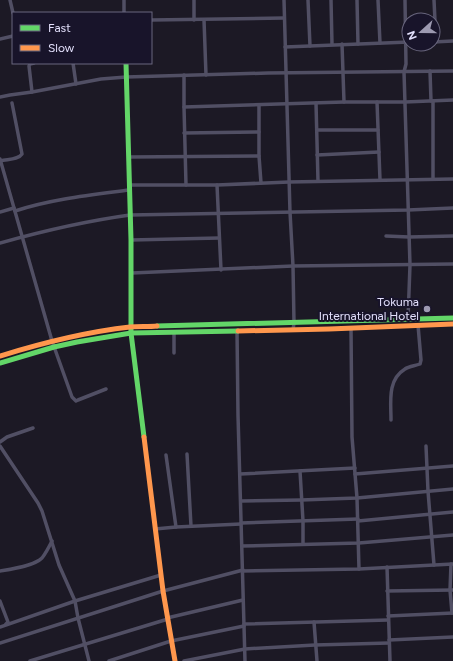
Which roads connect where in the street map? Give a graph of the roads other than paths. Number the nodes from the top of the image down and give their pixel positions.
1 (10, 0) edge
2 (124, 0) edge
3 (194, 0) edge
4 (284, 0) edge
5 (308, 0) edge
6 (331, 0) edge
7 (357, 0) edge
8 (378, 0) edge
9 (404, 0) edge
10 (434, 0) edge
11 (13, 12) edge
12 (124, 12) edge
13 (405, 12) edge
14 (434, 12) edge
15 (284, 18) junction
16 (152, 20) edge
17 (194, 20) junction
18 (204, 20) junction
19 (12, 36) edge
20 (0, 39) edge
21 (453, 41) edge
22 (401, 42) edge
23 (441, 42) edge
24 (380, 43) junction
25 (332, 44) junction
26 (342, 44) junction
27 (358, 44) junction
28 (310, 46) junction
29 (285, 47) junction
30 (407, 52) edge
31 (30, 64) edge
32 (73, 64) edge
33 (126, 64) edge
34 (453, 71) edge
35 (404, 72) junction
36 (430, 72) junction
37 (286, 73) junction
38 (343, 73) junction
39 (184, 75) junction
40 (206, 75) junction
41 (126, 77) junction
42 (76, 84) junction
43 (32, 92) junction
44 (0, 98) edge
45 (453, 100) edge
46 (432, 101) junction
47 (344, 102) junction
48 (377, 102) junction
49 (405, 102) junction
50 (12, 103) dead end
51 (316, 103) junction
52 (287, 104) junction
53 (259, 105) junction
54 (184, 107) junction
55 (317, 130) junction
56 (378, 130) junction
57 (259, 132) junction
58 (184, 133) junction
59 (379, 152) junction
60 (317, 155) junction
61 (259, 156) junction
62 (129, 157) junction
63 (185, 157) junction
64 (0, 160) edge
65 (433, 179) junction
66 (453, 179) edge
67 (380, 180) junction
68 (407, 180) junction
69 (318, 181) junction
70 (289, 182) junction
71 (261, 183) junction
72 (186, 185) junction
73 (217, 185) junction
74 (129, 188) junction
75 (453, 208) edge
76 (15, 209) junction
77 (408, 210) junction
78 (0, 212) edge
79 (290, 212) junction
80 (218, 213) junction
81 (130, 215) junction
82 (386, 236) dead end
83 (453, 236) edge
84 (22, 237) junction
85 (409, 237) junction
86 (219, 238) junction
87 (131, 240) junction
88 (0, 244) edge
89 (453, 264) edge
90 (410, 265) junction
91 (292, 266) junction
92 (221, 270) junction
93 (132, 273) junction
94 (453, 318) edge
95 (408, 319) junction
96 (294, 323) junction
97 (453, 324) edge
98 (418, 325) junction
99 (131, 327) junction
100 (351, 328) junction
101 (237, 330) junction
102 (293, 330) junction
103 (174, 332) junction
104 (131, 333) junction
105 (52, 341) junction
106 (54, 347) junction
107 (174, 353) dead end
108 (0, 356) edge
109 (0, 363) edge
110 (106, 389) dead end
111 (391, 420) dead end
112 (33, 428) dead end
113 (0, 442) edge
114 (0, 446) edge
115 (426, 446) dead end
116 (186, 454) dead end
117 (166, 455) dead end
118 (453, 466) edge
119 (355, 468) junction
120 (427, 468) junction
121 (300, 471) junction
122 (240, 474) junction
123 (355, 474) junction
124 (453, 489) edge
125 (428, 491) junction
126 (357, 498) junction
127 (301, 500) junction
128 (240, 501) junction
129 (453, 512) edge
130 (430, 514) junction
131 (358, 520) junction
132 (303, 521) junction
133 (241, 523) junction
134 (191, 526) junction
135 (176, 527) junction
136 (155, 529) junction
137 (453, 535) edge
138 (432, 537) junction
139 (52, 541) junction
140 (359, 543) junction
141 (303, 544) junction
142 (242, 546) junction
143 (452, 564) edge
144 (434, 565) junction
145 (387, 567) junction
146 (360, 569) junction
147 (0, 571) edge
148 (242, 571) junction
149 (161, 575) junction
150 (451, 590) edge
151 (163, 591) junction
152 (387, 591) junction
153 (243, 600) junction
154 (75, 601) junction
155 (0, 603) edge
156 (452, 613) edge
157 (78, 618) junction
158 (388, 618) junction
159 (168, 619) junction
160 (314, 622) junction
161 (6, 624) junction
162 (244, 625) junction
163 (0, 627) edge
164 (453, 637) edge
165 (171, 641) junction
166 (389, 642) junction
167 (0, 643) edge
168 (85, 644) junction
169 (315, 645) junction
170 (245, 649) junction
171 (30, 661) edge
172 (89, 661) edge
173 (109, 661) edge
174 (175, 661) edge
175 (184, 661) edge
176 (245, 661) edge
177 (317, 661) edge
178 (390, 661) edge

1 - 11 street
2 - 12 street
3 - 17 street
4 - 15 street
5 - 28 street
6 - 25 street
7 - 27 street
8 - 24 street
9 - 13 street
10 - 14 street
15 - 18 street
15 - 29 street
16 - 17 street
17 - 18 street
18 - 40 street
19 - 20 street
21 - 23 street
22 - 24 street
24 - 27 street
25 - 26 street
25 - 28 street
26 - 27 street
26 - 38 street
28 - 29 street
29 - 37 street
30 - 35 street
31 - 43 street
32 - 42 street
33 - 41 main road
34 - 36 street
35 - 36 street
35 - 38 street
35 - 49 street
36 - 46 street
37 - 38 street
37 - 40 street
37 - 52 street
38 - 47 street
39 - 40 street
39 - 41 street
39 - 54 street
41 - 42 street
41 - 62 main road
42 - 43 street
43 - 44 street
45 - 46 street
46 - 49 street
46 - 65 street
47 - 48 street
47 - 51 street
48 - 49 street
48 - 56 street
49 - 68 street
50 - 64 street
51 - 52 street
51 - 55 street
52 - 53 street
52 - 70 street
53 - 54 street
53 - 57 street
54 - 58 street
55 - 56 street
55 - 60 street
56 - 59 street
57 - 58 street
57 - 61 street
58 - 63 street
59 - 60 street
59 - 67 street
60 - 69 street
61 - 63 street
61 - 71 street
62 - 63 street
62 - 74 main road
63 - 72 street
64 - 76 street
65 - 66 street
65 - 68 street
67 - 68 street
67 - 69 street
68 - 77 street
69 - 70 street
70 - 71 street
70 - 79 street
71 - 73 street
72 - 73 street
72 - 74 street
73 - 80 street
74 - 76 street
74 - 81 main road
75 - 77 street
76 - 78 street
76 - 84 street
77 - 79 street
77 - 85 street
79 - 80 street
79 - 91 street
80 - 81 street
80 - 86 street
81 - 84 street
81 - 87 main road
82 - 85 street
83 - 85 street
84 - 88 street
84 - 105 street
85 - 90 street
86 - 87 street
86 - 92 street
87 - 93 main road
89 - 90 street
90 - 91 street
90 - 95 street
91 - 92 street
91 - 96 street
92 - 93 street
93 - 99 main road
94 - 95 main road
95 - 96 main road
96 - 99 main road
96 - 102 street
97 - 98 main road
98 - 100 main road
98 - 111 street
99 - 104 main road
99 - 105 main road
100 - 102 main road
100 - 119 street
101 - 102 main road
101 - 103 main road
101 - 122 street
103 - 104 main road
103 - 107 street
104 - 106 main road
104 - 136 main road
105 - 106 street
105 - 108 main road
106 - 109 main road
106 - 110 street
112 - 113 street
114 - 139 street
115 - 120 street
116 - 134 street
117 - 135 street
118 - 120 street
119 - 121 street
119 - 123 street
120 - 123 street
120 - 125 street
121 - 122 street
121 - 127 street
122 - 128 street
123 - 126 street
124 - 125 street
125 - 126 street
125 - 130 street
126 - 127 street
126 - 131 street
127 - 128 street
127 - 132 street
128 - 133 street
129 - 130 street
130 - 131 street
130 - 138 street
131 - 132 street
131 - 140 street
132 - 133 street
132 - 141 street
133 - 134 street
133 - 142 street
134 - 135 street
135 - 136 street
136 - 149 main road
137 - 138 street
138 - 140 street
138 - 144 street
139 - 147 street
139 - 154 street
140 - 141 street
140 - 146 street
141 - 142 street
142 - 148 street
143 - 144 street
143 - 150 street
144 - 145 street
145 - 146 street
145 - 152 street
146 - 148 street
148 - 151 street
148 - 153 street
149 - 151 main road
149 - 154 street
150 - 152 street
150 - 156 street
151 - 157 street
151 - 159 main road
152 - 158 street
153 - 159 street
153 - 162 street
154 - 157 street
154 - 161 street
155 - 161 street
156 - 158 street
157 - 167 street
157 - 168 street
158 - 160 street
158 - 166 street
159 - 165 main road
159 - 168 street
160 - 162 street
160 - 169 street
161 - 163 street
162 - 165 street
162 - 170 street
164 - 166 street
165 - 173 street
165 - 174 main road
166 - 169 street
166 - 178 street
168 - 171 street
168 - 172 street
169 - 170 street
169 - 177 street
170 - 175 street
170 - 176 street

